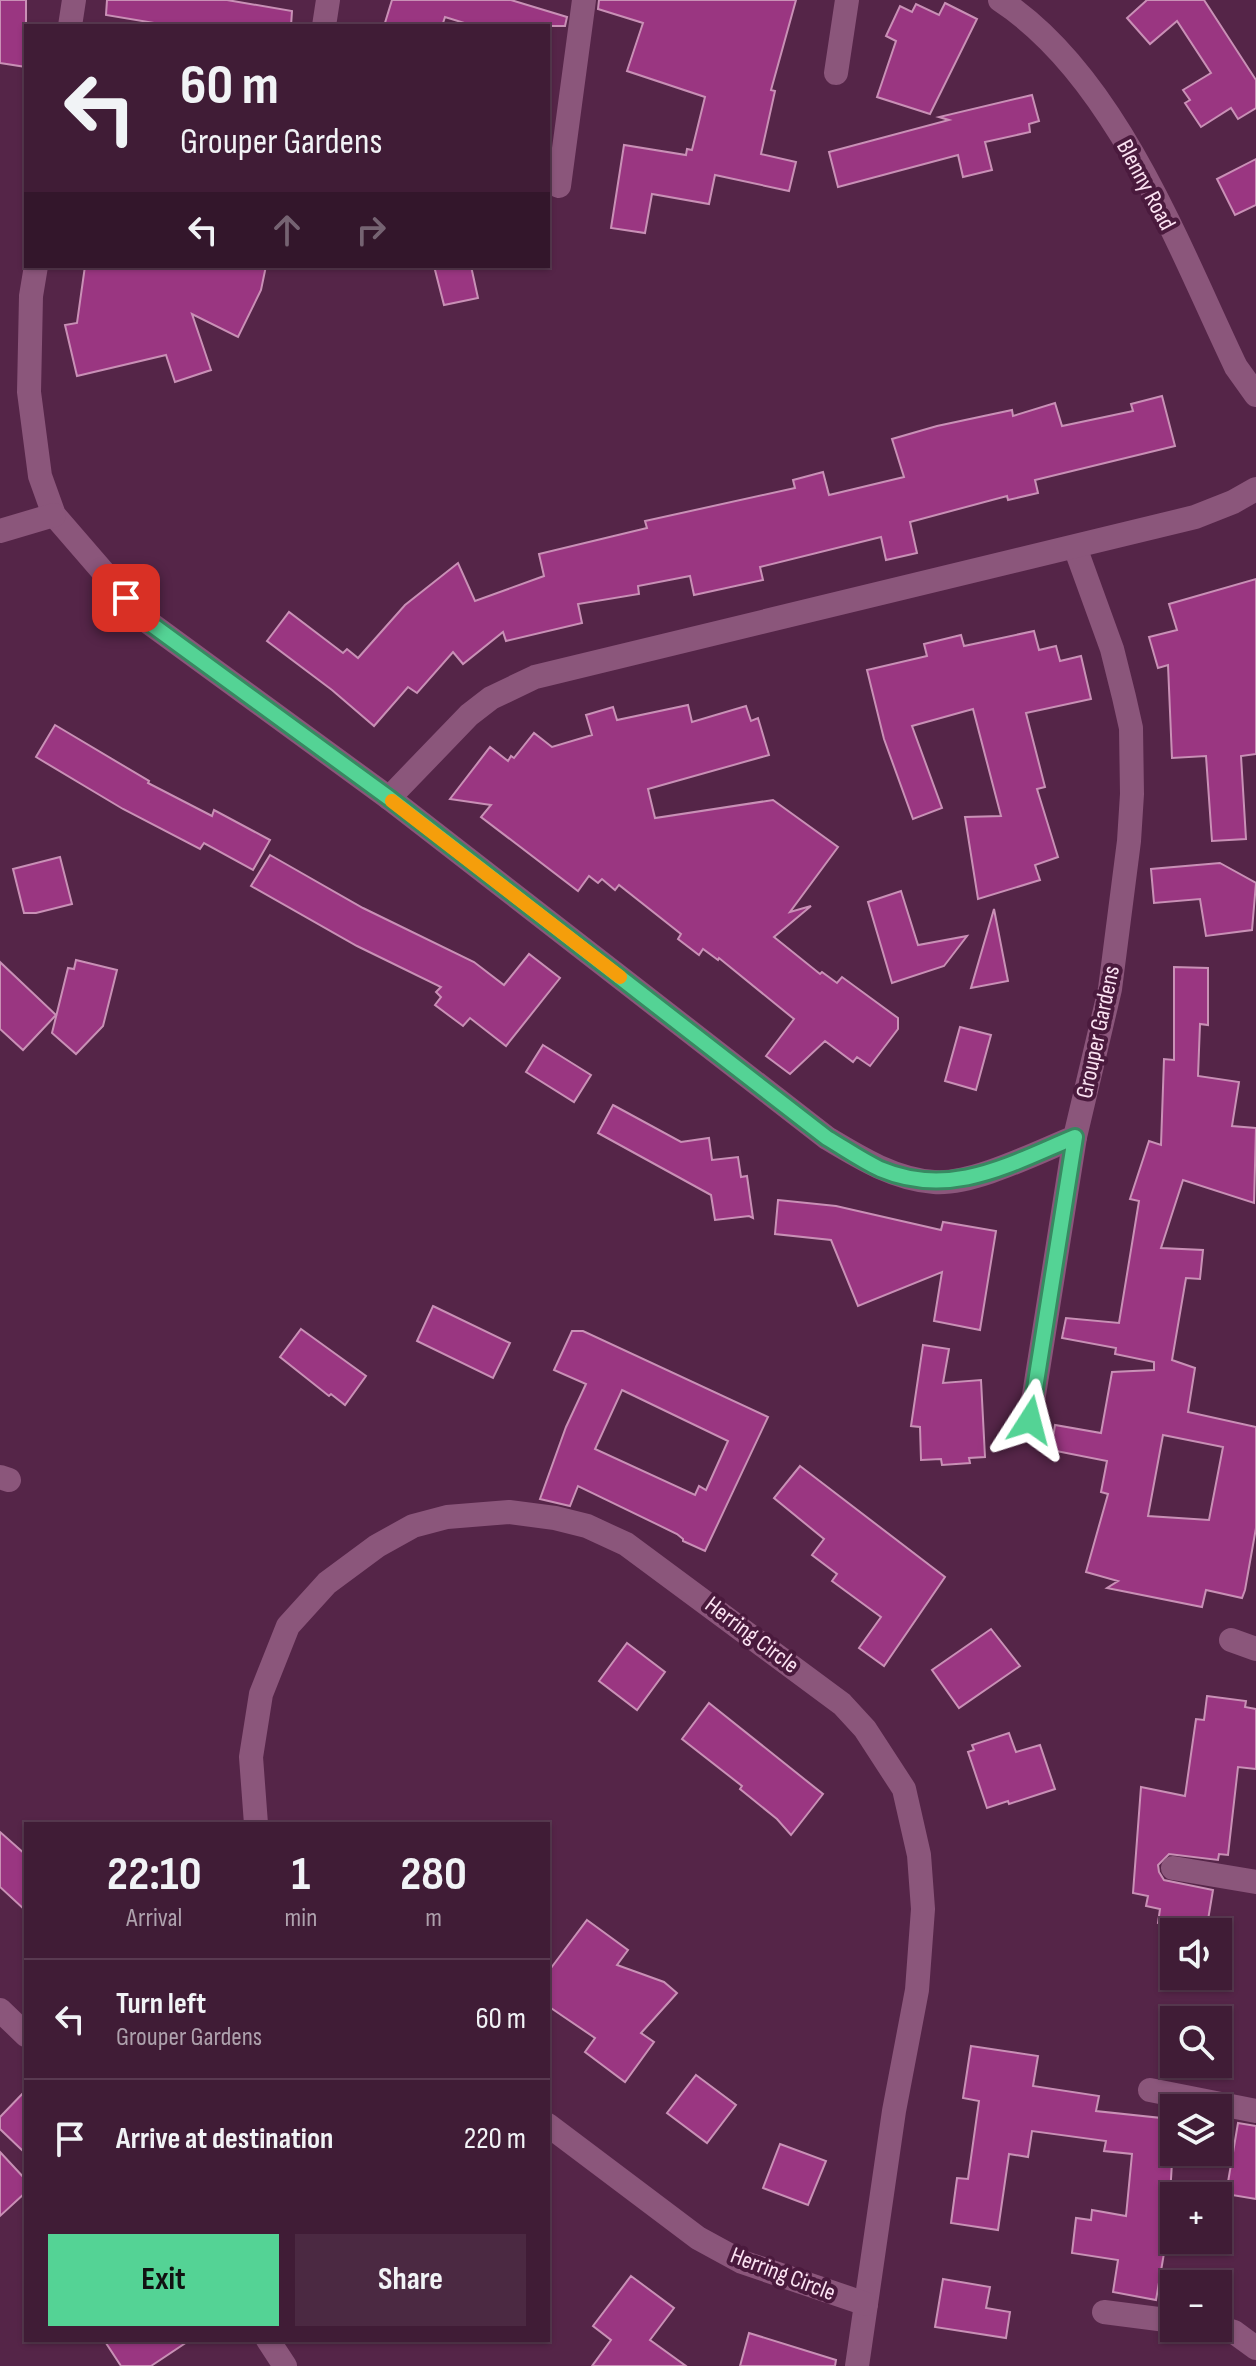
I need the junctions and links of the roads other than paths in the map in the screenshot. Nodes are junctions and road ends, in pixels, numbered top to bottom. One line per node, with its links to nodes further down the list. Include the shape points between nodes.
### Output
1 (74, 0): 6 (street)
2 (328, 0): 7 (street)
3 (584, 0): 9 (street)
4 (847, 0): 8 (street)
5 (1000, 0): 11 (street, Blenny Road, via 1061,52 1096,97 1142,171 1236,367)
6 (70, 24)
7 (324, 24)
8 (836, 73)
9 (559, 186)
10 (36, 268): 13 (street, via 29,392 40,476)
11 (1256, 395)
12 (1256, 489): 15 (street, via 1195,517)
13 (54, 515): 14 (street); 16 (street, via 144,619)
14 (0, 531)
15 (1075, 547): 16 (street, via 535,677 469,715); 17 (street, Grouper Gardens, via 1112,649 1131,728 1132,794 1110,989)
16 (389, 798): 17 (street, via 827,1138 882,1169 937,1182 962,1179)
17 (1075, 1137): 18 (street, Grouper Gardens)
18 (1030, 1420)
19 (1231, 1640): 20 (street)
20 (1256, 1649)
21 (256, 1822): 29 (street, Herring Circle, via 251,1757 261,1694 288,1626 327,1583 377,1546 413,1526 447,1517 509,1512 587,1526 626,1544 842,1704 904,1789 919,1855 923,1909 917,1990)
22 (1173, 1868): 23 (street)
23 (1256, 1882)
24 (0, 2010): 25 (street)
25 (24, 2033)
26 (1150, 2090): 27 (street)
27 (1256, 2111)
28 (550, 2127): 29 (street, Herring Circle, via 698,2238 742,2262)
29 (866, 2304): 36 (street, Herring Circle)
30 (1104, 2312): 31 (street)
31 (1160, 2319)
32 (1232, 2331): 34 (street)
33 (269, 2342): 35 (street)
34 (1256, 2348)
35 (285, 2366)
36 (857, 2366)

